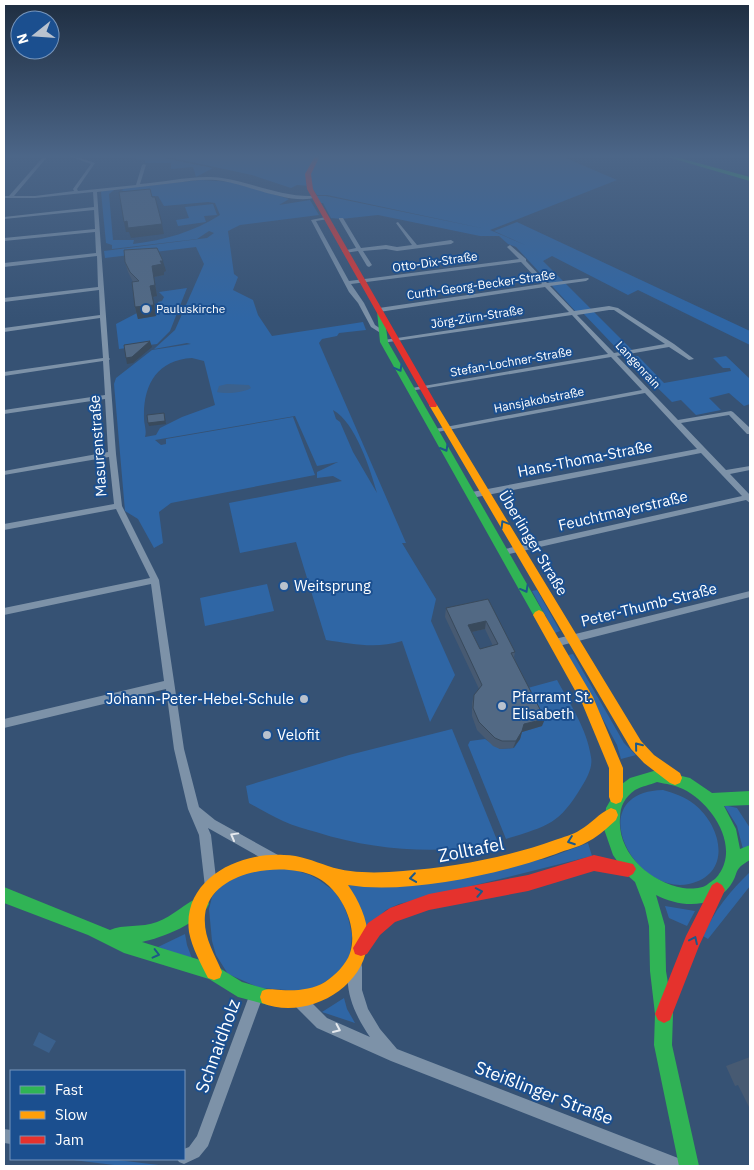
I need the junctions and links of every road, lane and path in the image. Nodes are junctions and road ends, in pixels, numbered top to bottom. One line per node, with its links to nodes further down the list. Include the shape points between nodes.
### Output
1 (72, 211): 4 (street)
2 (96, 211): 8 (street, Masurenstraße)
3 (322, 211): 5 (street, Überlinger Straße)
4 (4, 218)
5 (326, 218): 14 (street, Überlinger Straße); 21 (street, Überlinger Straße, via 313,220)
6 (341, 219): 13 (street)
7 (398, 223): 11 (street)
8 (97, 230): 9 (street); 15 (street, Masurenstraße)
9 (4, 240)
10 (452, 242): 11 (street)
11 (416, 247): 13 (street)
12 (510, 247): 16 (street, Langenrain)
13 (360, 250): 14 (street); 18 (street)
14 (345, 251): 20 (street, Überlinger Straße)
15 (100, 254): 17 (street); 23 (street, Masurenstraße)
16 (524, 260): 20 (street, Otto-Dix-Straße); 22 (street, Langenrain)
17 (4, 265)
18 (369, 265)
19 (586, 279): 22 (street, Curth-Georg-Becker-Straße)
20 (362, 282): 21 (street, Otto-Dix-Straße); 25 (street, Überlinger Straße)
21 (348, 283): 29 (street, Überlinger Straße)
22 (547, 285): 25 (street, Curth-Georg-Becker-Straße); 26 (street, Langenrain)
23 (102, 288): 24 (street); 27 (street, Masurenstraße)
24 (4, 300)
25 (380, 311): 29 (street, Überlinger Straße); 30 (street, Überlinger Straße)
26 (574, 313): 30 (street, Jörg-Zürn-Straße); 31 (street, Jörg-Zürn-Straße, via 616,309); 32 (street, Langenrain)
27 (104, 316): 28 (street); 33 (street, Masurenstraße)
28 (4, 330)
29 (383, 337): 30 (street, Jörg-Zürn-Straße); 36 (street, Überlinger Straße, one-way to 36)
30 (399, 340): 36 (street, Überlinger Straße)
31 (672, 345): 32 (street, Stefan-Lochner-Straße); 34 (street, Jörg-Zürn-Straße)
32 (614, 356): 36 (street, Stefan-Lochner-Straße); 37 (street, Langenrain)
33 (107, 359): 35 (street); 38 (street, Masurenstraße)
34 (690, 359)
35 (4, 374)
36 (418, 389): 41 (street, Überlinger Straße); 42 (street, Überlinger Straße)
37 (647, 391): 40 (street, Langenrain); 41 (street, Hansjakobstraße)
38 (109, 396): 39 (street); 45 (street, Masurenstraße)
39 (4, 412)
40 (677, 422): 43 (street, via 731,413); 44 (street, Langenrain)
41 (447, 429): 42 (street, Hansjakobstraße); 49 (street, Überlinger Straße)
42 (435, 431): 50 (street, Überlinger Straße, one-way to 50)
43 (750, 432)
44 (703, 450): 48 (street, Langenrain); 49 (street, Hans-Thoma-Straße)
45 (112, 454): 47 (street); 52 (street, Masurenstraße)
46 (750, 468): 48 (street)
47 (4, 473)
48 (725, 473): 51 (street, Langenrain)
49 (485, 493): 50 (street, Hans-Thoma-Straße); 54 (street, Überlinger Straße, one-way to 49)
50 (472, 495): 55 (street, Überlinger Straße)
51 (749, 498): 54 (street, Feuchtmayerstraße)
52 (118, 506): 53 (street); 56 (street, Masurenstraße)
53 (4, 527)
54 (519, 549): 55 (street, Feuchtmayerstraße); 59 (street, Überlinger Straße)
55 (505, 552): 60 (street, Überlinger Straße, one-way to 60)
56 (155, 580): 58 (street); 61 (street, Masurenstraße)
57 (750, 594): 59 (street, Peter-Thumb-Straße)
58 (4, 612)
59 (573, 639): 60 (street, Peter-Thumb-Straße); 63 (street, Überlinger Straße, one-way to 59, via 636,745)
60 (556, 643): 64 (street, Überlinger Straße, via 588,701 616,768)
61 (170, 684): 62 (street); 67 (street, Masurenstraße, via 180,757)
62 (4, 724)
63 (675, 778): 64 (street, via 640,778); 66 (street, via 694,786)
64 (616, 797): 68 (street)
65 (750, 798): 66 (street)
66 (712, 800): 70 (street, via 732,828)
67 (194, 809): 71 (street, one-way to 67, via 211,824); 75 (street, Masurenstraße, via 205,835)
68 (611, 814): 72 (street, via 614,842); 73 (street, Zolltafel, one-way to 73, via 586,836 531,856 462,871 403,879 362,880)
69 (750, 852): 70 (street)
70 (737, 859): 76 (street, via 730,877)
71 (276, 861): 73 (street, Steißlinger Straße, via 301,863); 75 (street, Steißlinger Straße, via 230,870)
72 (628, 869): 74 (street); 80 (street, one-way to 72, via 374,929 390,916 429,902 528,883 594,863)
73 (327, 874): 80 (street, Steißlinger Straße, via 351,906 358,927)
74 (643, 882): 76 (street, via 674,895 697,896); 84 (street, via 657,926 658,971)
75 (211, 887): 78 (street, Steißlinger Straße)
76 (717, 890): 84 (street, one-way to 76, via 692,941)
77 (4, 895): 79 (street, Steißlinger Straße)
78 (201, 904): 79 (street, Steißlinger Straße, via 171,927 156,933 133,938); 81 (street, Steißlinger Straße, via 197,923 199,937)
79 (94, 930): 81 (street, Steißlinger Straße, one-way to 81, via 111,940)
80 (359, 954): 83 (street, Steißlinger Straße, via 344,978 318,996); 85 (street, Steißlinger Straße, via 354,977 357,994 379,1040)
81 (214, 972): 82 (street, Steißlinger Straße, via 231,986)
82 (256, 996): 83 (street, Steißlinger Straße); 86 (street, Schnaidholz, via 204,1141)
83 (299, 1000): 85 (street, Steißlinger Straße, one-way to 85, via 322,1023)
84 (664, 1014): 88 (street, via 663,1045)
85 (396, 1056): 87 (street, Steißlinger Straße)
86 (185, 1156)
87 (678, 1166)
88 (689, 1166)

